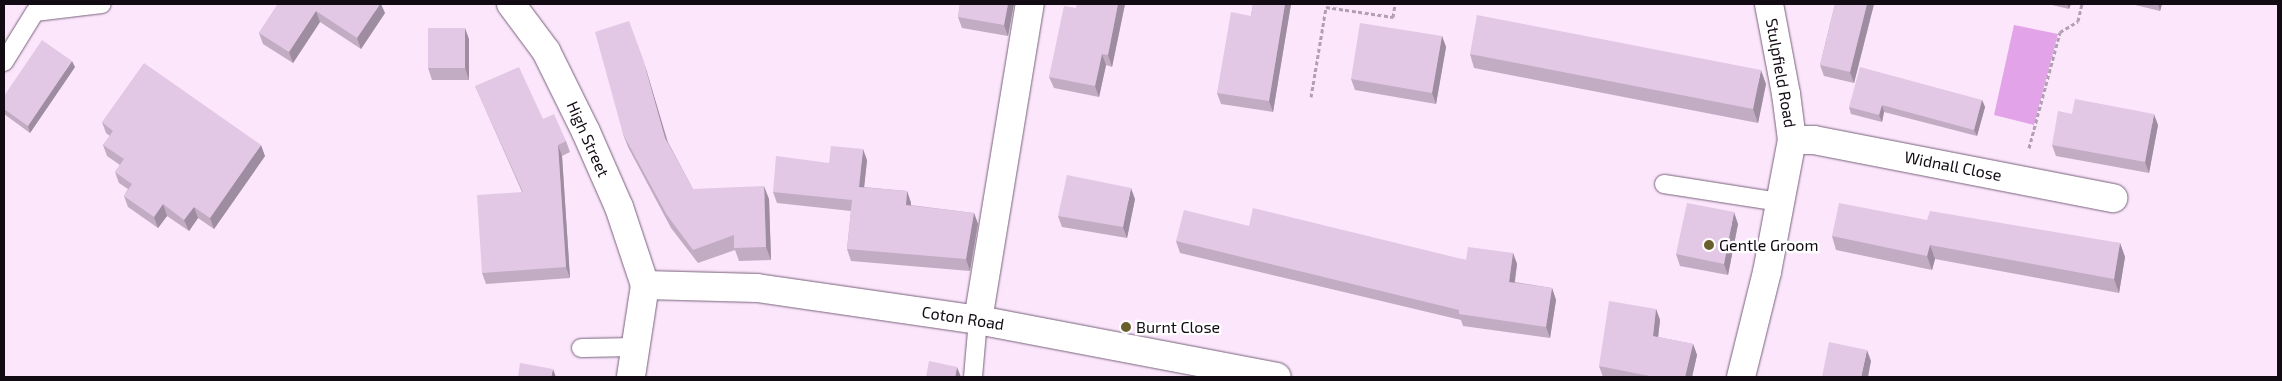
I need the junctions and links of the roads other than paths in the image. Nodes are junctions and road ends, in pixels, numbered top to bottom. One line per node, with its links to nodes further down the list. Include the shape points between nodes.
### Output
1 (102, 4): 5 (lane, via 35,12)
2 (511, 4): 10 (street, High Street, via 546,51 586,132 618,208)
3 (1030, 4): 11 (street)
4 (1769, 4): 6 (street, Stulpfield Road)
5 (4, 62)
6 (1792, 140): 8 (street, Widnall Close, via 1814,140); 9 (street, Stulpfield Road)
7 (1664, 184): 9 (lane)
8 (2113, 198)
9 (1779, 202): 17 (street, Stulpfield Road)
10 (645, 285): 11 (street, Coton Road, via 757,288); 12 (street)
11 (978, 320): 15 (lane); 16 (street, Coton Road)
12 (637, 346): 13 (lane); 14 (street)
13 (580, 348)
14 (631, 377)
15 (973, 377)
16 (1277, 377)
17 (1741, 377)

